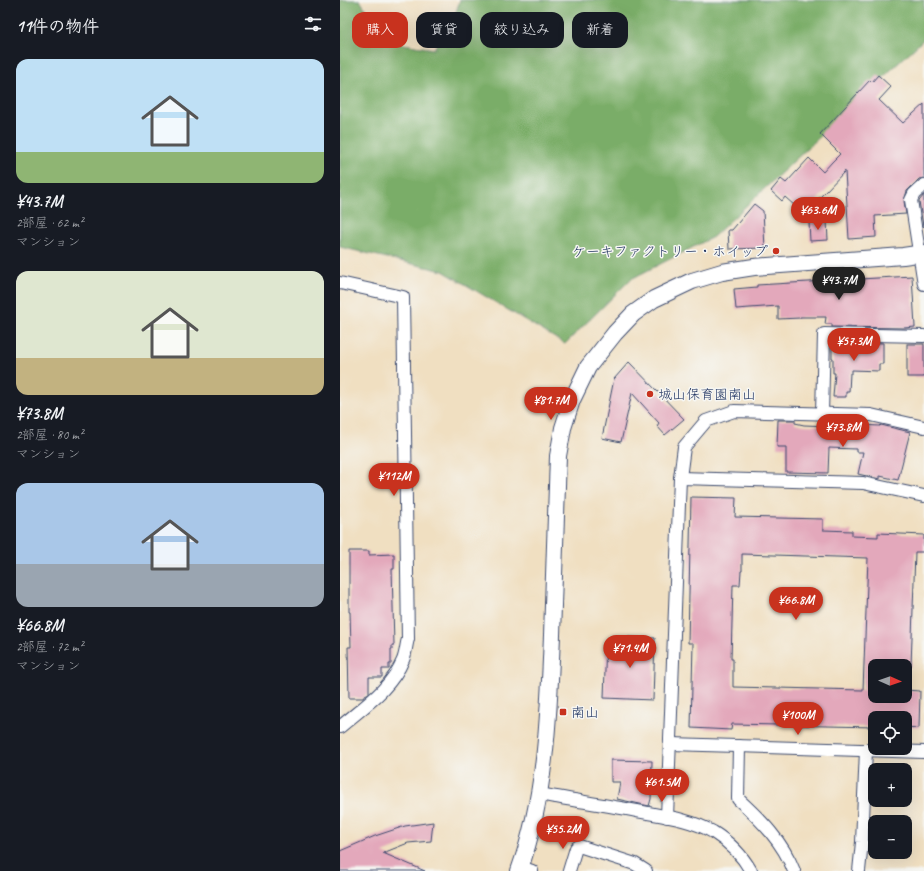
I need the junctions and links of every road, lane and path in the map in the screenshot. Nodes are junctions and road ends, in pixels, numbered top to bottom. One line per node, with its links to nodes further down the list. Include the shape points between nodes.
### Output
1 (924, 185): 2 (street, via 911,200)
2 (922, 253): 4 (street); 15 (street, via 754,267 722,272 692,281 654,299 633,314 588,367 572,400 558,456 549,713)
3 (340, 283): 10 (street, via 403,297 408,605 408,639 403,659 394,678 381,693)
4 (924, 284)
5 (924, 336): 6 (street, via 824,334)
6 (822, 414): 7 (street, via 871,415); 8 (street, via 734,411 706,420 684,447)
7 (924, 427)
8 (680, 478): 9 (street, via 863,483); 11 (street)
9 (924, 496)
10 (340, 727)
11 (671, 744): 12 (street); 16 (street)
12 (739, 746): 13 (street); 22 (street, via 738,799 773,834 789,856)
13 (866, 750): 14 (street); 23 (street)
14 (924, 752)
15 (539, 794): 16 (street); 18 (street)
16 (667, 816): 21 (street, via 713,832 730,844)
17 (634, 867): 19 (street, via 579,846 576,848); 20 (street)
18 (524, 870)
19 (569, 871)
20 (646, 871)
21 (751, 871)
22 (794, 871)
23 (859, 871)

